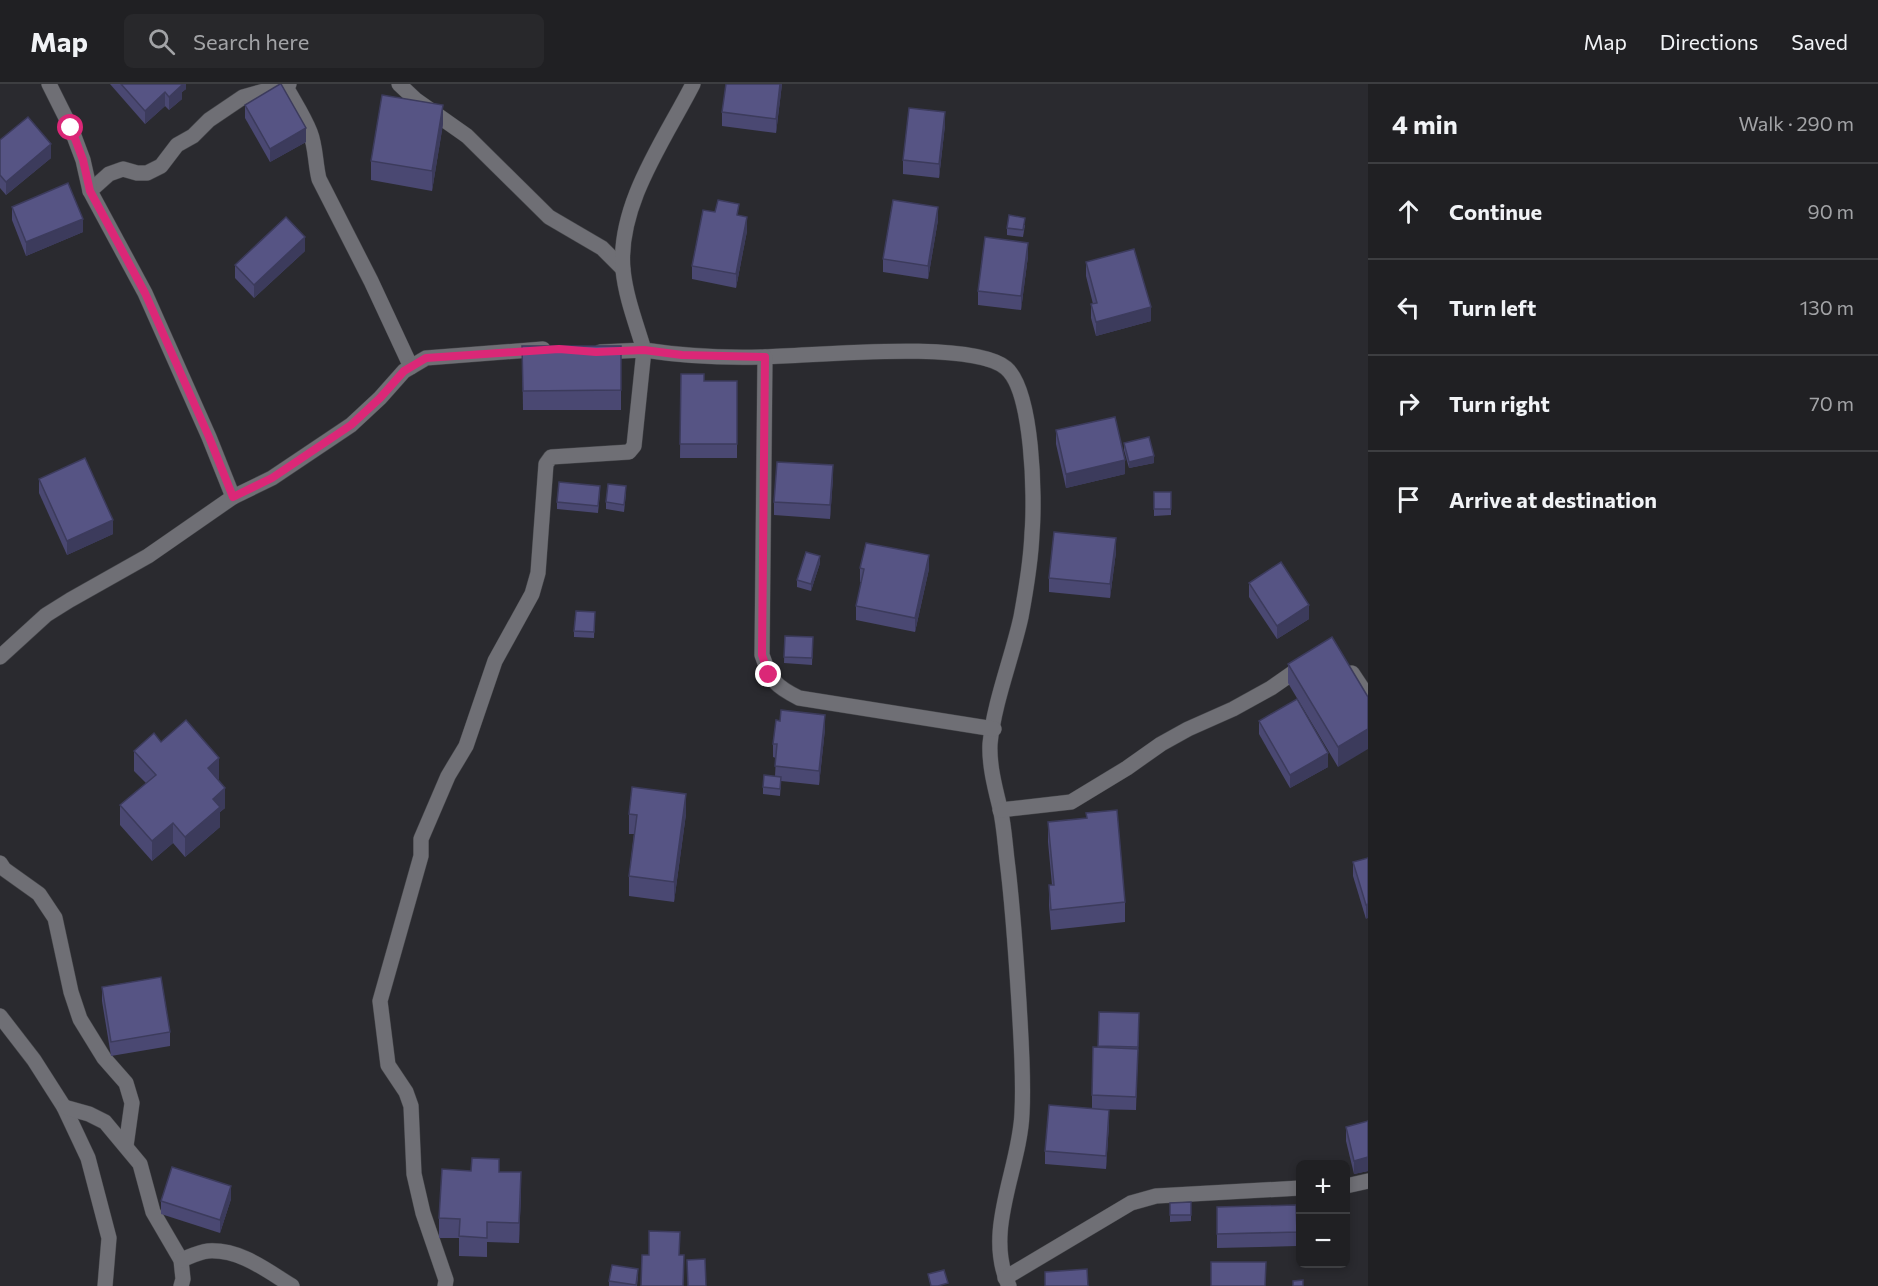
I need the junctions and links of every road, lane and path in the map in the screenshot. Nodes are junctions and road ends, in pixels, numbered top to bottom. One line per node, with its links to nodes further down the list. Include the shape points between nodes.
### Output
1 (49, 84): 5 (street, via 71,128)
2 (399, 84): 6 (street, via 467,136 549,217 602,248)
3 (693, 84): 6 (street, via 651,161 633,206 624,238)
4 (287, 85): 5 (street, via 243,97 177,145 162,166 147,173 123,169 109,174); 11 (street, via 309,131 319,179)
5 (90, 191): 12 (street, via 145,293)
6 (623, 269): 8 (street)
7 (559, 349): 11 (street, via 426,358)
8 (644, 350): 9 (street); 10 (street); 31 (street, via 634,446 629,452 551,457 546,464 538,573 532,594 495,660 466,746 448,776 421,839 421,856 380,1001 388,1065 411,1106 414,1174)
9 (587, 351)
10 (765, 357): 17 (street, via 762,655 775,685 800,698); 17 (street, via 942,352 972,355 1007,369 1018,388 1030,436 1032,532 1021,616)
11 (411, 367): 12 (street, via 351,425 272,478)
12 (233, 497): 14 (street, via 148,556 46,615)
13 (1319, 655): 18 (street, via 1271,688 1188,729 1071,802)
14 (0, 657)
15 (1344, 660): 16 (street)
16 (1368, 697)
17 (994, 729): 18 (street, via 990,745)
18 (1000, 810): 27 (street, via 1014,910 1023,1069 1022,1116 1000,1245)
19 (0, 863): 22 (street, via 39,894 55,918 80,1019 104,1058 126,1083 132,1103)
20 (0, 1016): 21 (street)
21 (64, 1107): 22 (street, via 105,1122); 28 (street, via 88,1158 109,1238)
22 (126, 1146): 26 (street, via 140,1164 153,1212)
23 (1368, 1181): 24 (street)
24 (1350, 1185)
25 (1296, 1188): 27 (street, via 1156,1196 1131,1203)
26 (181, 1260): 29 (street); 30 (street, via 206,1251 232,1252)
27 (1007, 1282)
28 (105, 1286)
29 (181, 1286)
30 (292, 1286)
31 (445, 1286)

